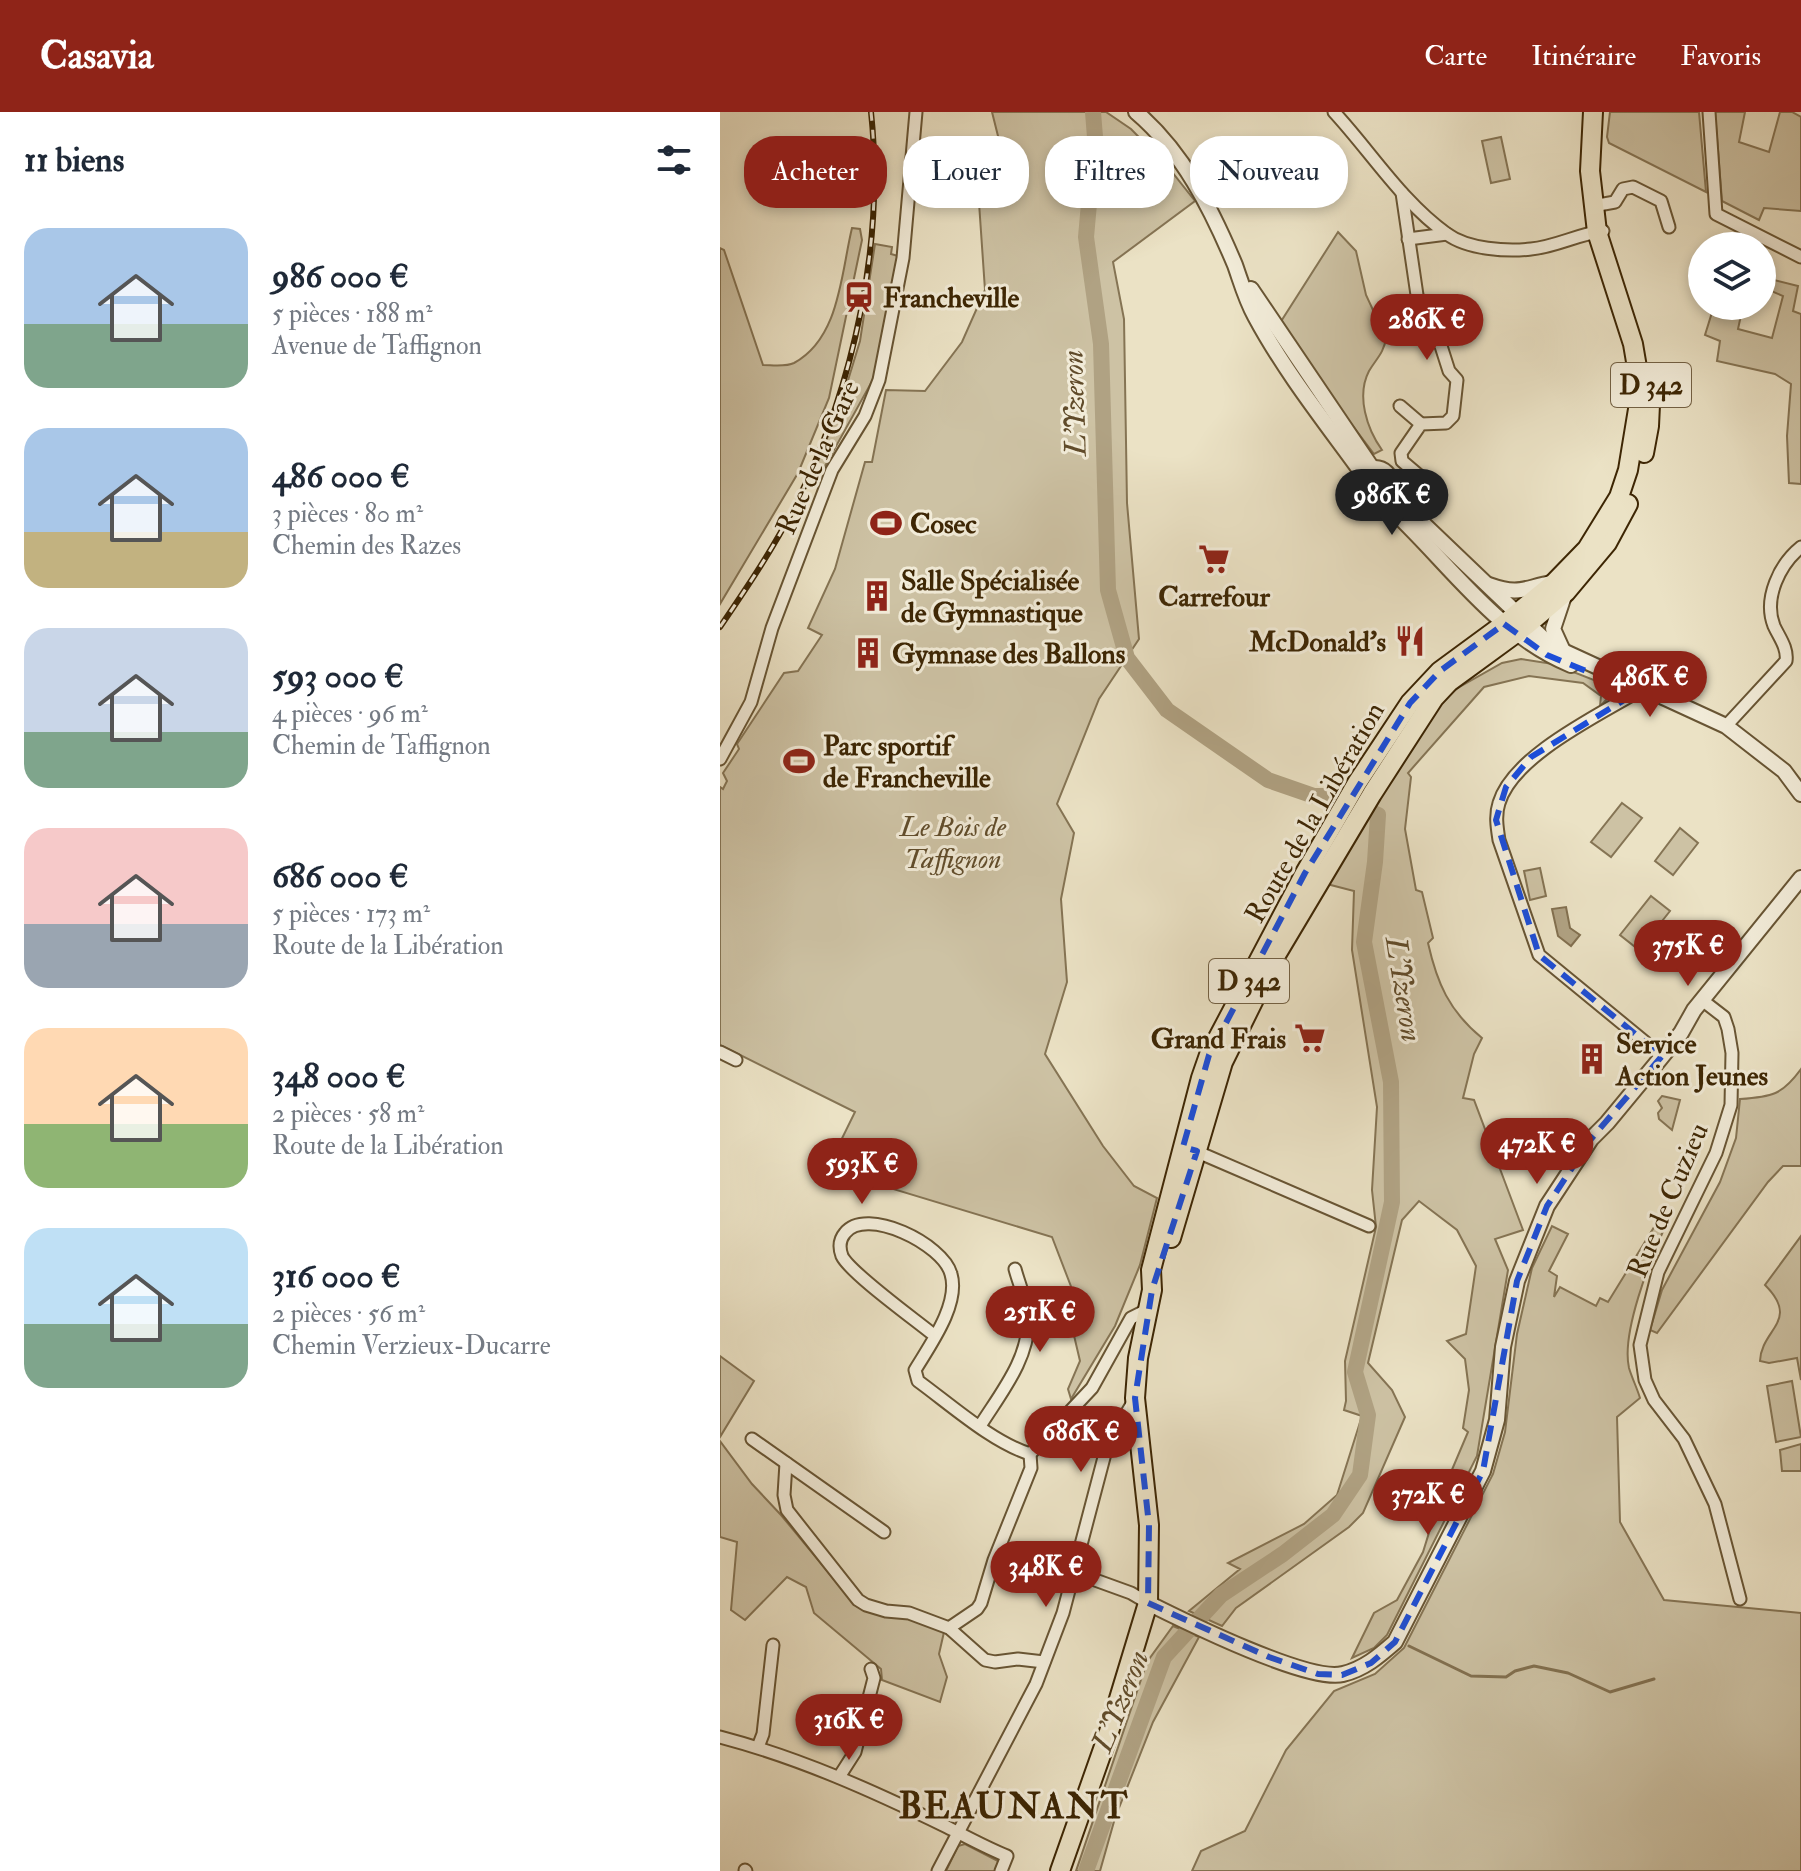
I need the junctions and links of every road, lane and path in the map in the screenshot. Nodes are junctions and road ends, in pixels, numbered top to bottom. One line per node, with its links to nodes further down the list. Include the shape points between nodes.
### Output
1 (916, 112): 28 (street, Rue de la Gare, via 903,258 879,380 865,416 832,470 772,628 751,702)
2 (1136, 112): 16 (street, via 1185,166 1234,263 1345,425)
3 (1334, 112): 7 (street)
4 (1593, 112): 8 (main road, D 342, via 1590,171)
5 (1603, 112): 8 (main road, D 342)
6 (1709, 112): 13 (street, via 1716,214)
7 (1402, 193): 11 (street); 12 (street)
8 (1597, 206): 9 (street, via 1615,202 1623,189 1633,187 1661,201); 10 (main road, D 342)
9 (1669, 227)
10 (1601, 231): 11 (street, via 1531,249 1495,249); 21 (main road, D 342, via 1646,359 1646,443 1637,483 1601,551)
11 (1447, 234): 12 (street)
12 (1408, 239): 15 (street, via 1425,322 1457,380 1453,416 1446,423)
13 (1801, 257)
14 (1400, 406): 15 (street)
15 (1421, 424): 18 (street, via 1401,453 1427,490)
16 (1367, 470): 17 (street, via 1382,469 1389,476); 17 (street, via 1359,486 1362,494 1370,499)
17 (1385, 495): 18 (street); 22 (street)
18 (1406, 507): 20 (street)
19 (1801, 547): 27 (street, via 1783,565 1772,592 1772,622 1786,661)
20 (1485, 583): 21 (street, via 1510,592); 22 (street)
21 (1560, 587): 22 (main road, D 342); 23 (street, via 1553,629)
22 (1516, 624): 23 (street); 24 (street, via 1547,655); 35 (main road, Route de la Libération / D 342, via 1440,671 1410,703 1227,1052)
23 (1563, 651): 25 (street)
24 (1637, 692): 25 (street); 26 (street); 33 (street, via 1531,757 1506,787 1496,820 1539,955)
25 (1674, 702): 27 (street)
26 (1688, 716): 27 (street); 29 (street, via 1738,743)
27 (1726, 726): 29 (street, via 1784,771)
28 (720, 759)
29 (1800, 792)
30 (1801, 878): 31 (street)
31 (1702, 1000): 33 (street); 47 (street, Rue de Cuzieu, via 1724,1017 1728,1029 1731,1105 1716,1153 1658,1272 1640,1345 1654,1400 1684,1439 1715,1504)
32 (720, 1052): 34 (street)
33 (1662, 1056): 48 (street, via 1591,1139 1541,1220 1517,1281 1503,1347 1497,1420 1483,1471 1395,1642 1371,1663 1342,1675 1318,1674)
34 (736, 1060)
35 (1190, 1149): 36 (street); 38 (main road, Route de la Libération / D 342)
36 (1369, 1226)
37 (1015, 1269): 41 (street, via 1028,1317 1025,1345)
38 (1147, 1310): 40 (main road, Route de la Libération / D 342); 43 (street, via 1131,1318 1092,1388)
39 (935, 1336): 39 (street, via 952,1284 945,1259 909,1235 867,1223 849,1228 840,1246 849,1265); 41 (street, via 915,1370 918,1381)
40 (1135, 1398): 46 (street, Route de la Libération, via 1107,1446); 48 (main road, Route de la Libération / D 342, via 1149,1525)
41 (980, 1426): 43 (street)
42 (752, 1439): 44 (street)
43 (1030, 1454): 49 (street, via 1031,1468 981,1603)
44 (786, 1463): 45 (street); 49 (street, via 787,1510 858,1600)
45 (884, 1532)
46 (1073, 1572): 48 (street); 51 (street, Route de la Libération)
47 (1740, 1599)
48 (1148, 1603): 59 (main road, D 342)
49 (949, 1628): 51 (street, via 985,1660)
50 (773, 1645): 54 (street)
51 (1044, 1662): 56 (street, Route de la Libération)
52 (871, 1669): 55 (street, via 874,1678 855,1752)
53 (720, 1737): 54 (street)
54 (758, 1747): 55 (street)
55 (839, 1777): 56 (street)
56 (959, 1833): 57 (street, Route de la Libération); 58 (street, via 1007,1856)
57 (938, 1871)
58 (1001, 1871)
59 (1060, 1871)

